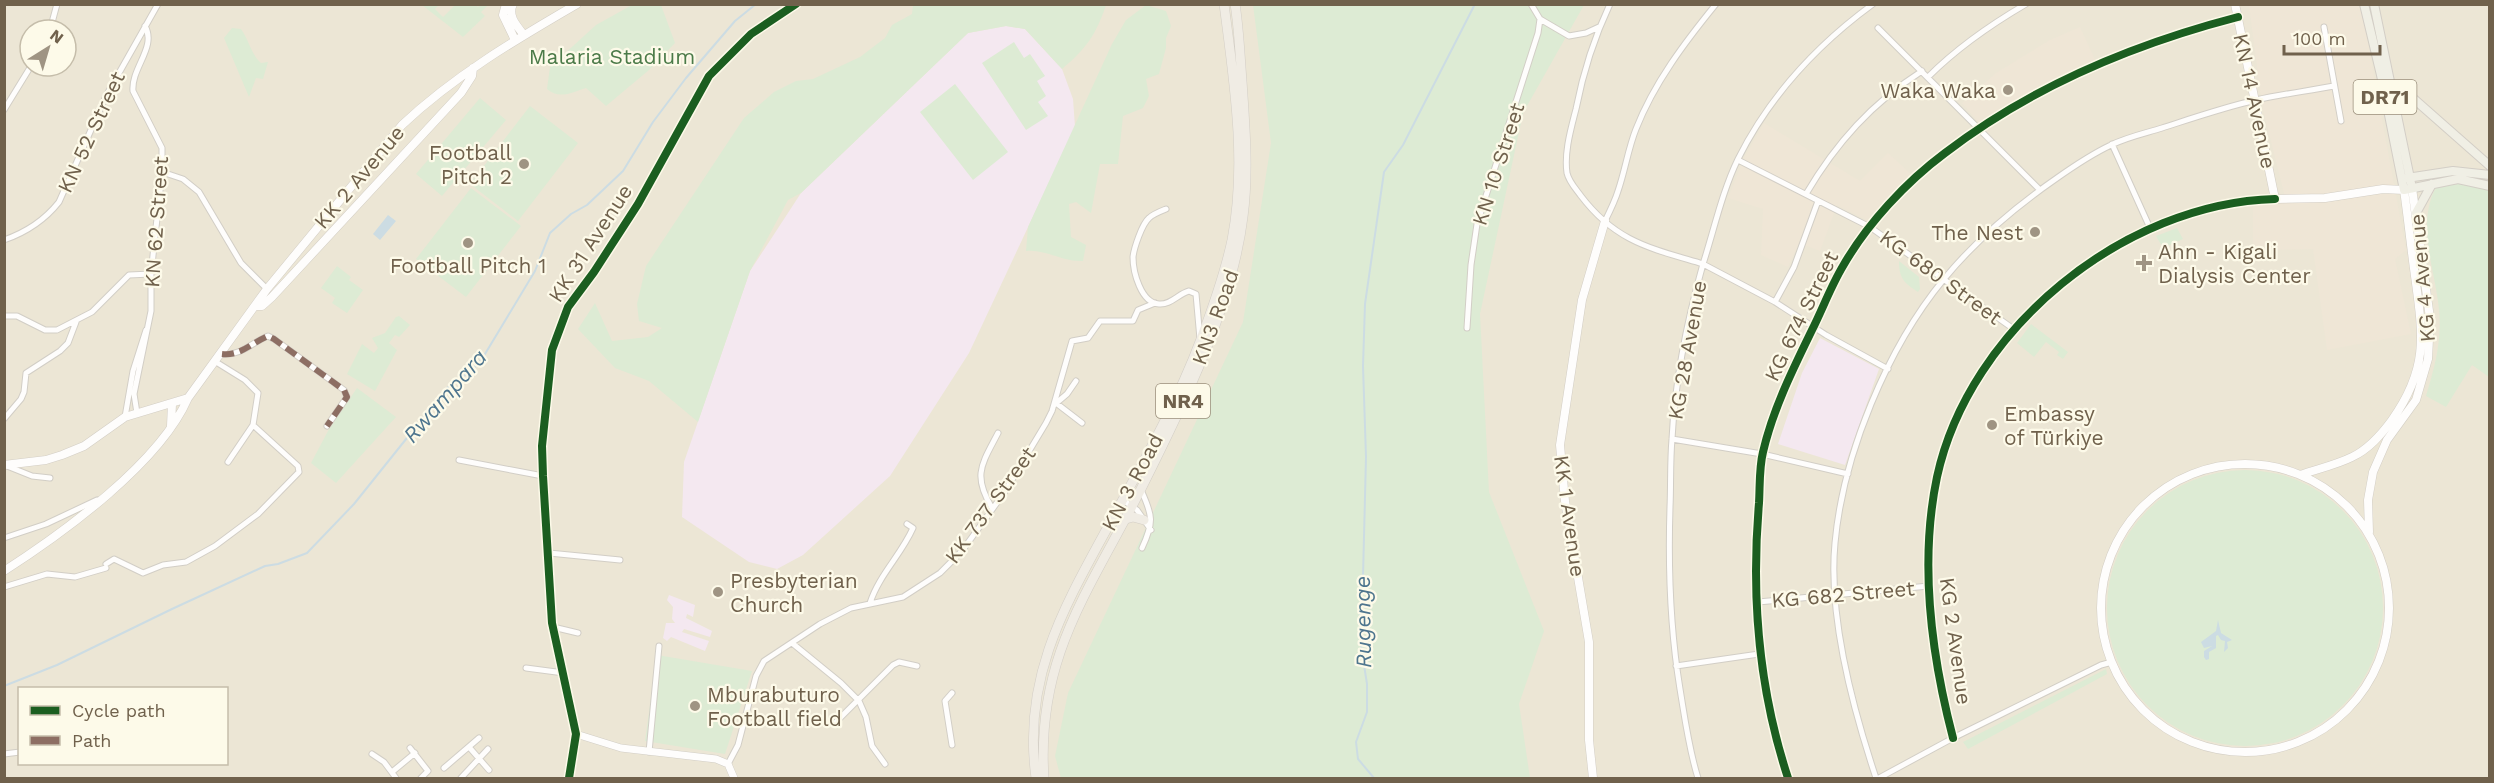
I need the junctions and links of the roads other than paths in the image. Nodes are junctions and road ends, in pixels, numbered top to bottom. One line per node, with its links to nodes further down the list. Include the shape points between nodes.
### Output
1 (158, 4): 18 (street, KN 52 Street)
2 (506, 4): 23 (main road, via 503,15)
3 (513, 4): 22 (main road, via 512,17)
4 (577, 4): 22 (main road, KK 2 Avenue)
5 (796, 4): 91 (street, KK 31 Avenue, via 751,34 709,76 638,204 568,307 552,350 542,446)
6 (1531, 4): 17 (street)
7 (1610, 4): 19 (street, KG 28 Avenue)
8 (1716, 4): 50 (street, via 1667,69 1645,109)
9 (1873, 4): 35 (street, via 1796,71)
10 (2026, 4): 26 (street, via 1991,25)
11 (2235, 4): 16 (main road, KN 14 Avenue)
12 (2364, 4): 39 (main road, DR71)
13 (2374, 4): 28 (main road, DR71)
14 (1223, 6): 68 (highway, KN 3 Road / NR4, via 1237,136 1237,201 1232,239)
15 (1236, 6): 94 (highway, KN3 Road / NR4, via 1245,140 1243,221 1234,267 1206,347)
16 (2238, 17): 30 (main road, KN 14 Avenue); 33 (street, KG 674 Street, via 2156,41 2078,74)
17 (1540, 19): 19 (street, via 1569,36); 66 (street, KN 10 Street, via 1534,50 1477,224)
18 (145, 26): 37 (street, KN 62 Street, via 149,41 132,81 133,91 162,148); 53 (street, KN 52 Street, via 105,96 59,202 29,230)
19 (1599, 27): 50 (street, KG 28 Avenue, via 1577,104 1567,164 1571,183)
20 (2324, 27): 29 (street)
21 (1878, 28): 25 (street)
22 (524, 35): 23 (main road, KK 2 Avenue)
23 (515, 40): 24 (main road, KK 2 Avenue)
24 (473, 68): 58 (main road, KK 2 Avenue, via 402,125); 61 (main road, via 460,93 272,297 262,306)
25 (1922, 71): 26 (street); 45 (street, via 1862,117 1827,159)
26 (1928, 77): 33 (street)
27 (24, 78): 31 (street)
28 (2390, 84): 36 (main road, via 2414,99); 39 (main road, DR71)
29 (2334, 86): 30 (street); 32 (street)
30 (2254, 100): 34 (street); 46 (main road, KN 14 Avenue)
31 (4, 110)
32 (2341, 121)
33 (1980, 129): 44 (street); 51 (street, KG 674 Street, via 1944,153)
34 (2112, 144): 44 (street); 52 (street)
35 (1738, 160): 45 (street, KG 680 Street); 54 (street)
36 (2490, 166)
37 (162, 172): 56 (street, KN 62 Street); 58 (street, via 190,183 199,192 241,263)
38 (2490, 175): 39 (main road, via 2453,171)
39 (2407, 178): 42 (main road); 43 (main road, DR71)
40 (2432, 184): 41 (main road, via 2469,179); 43 (main road); 49 (main road)
41 (2490, 186)
42 (2383, 189): 43 (main road, KG 2 Avenue); 46 (main road, KG 2 Avenue, via 2325,198)
43 (2408, 189): 49 (main road, KG 4 Avenue); 55 (main road, KG 4 Avenue)
44 (2040, 190): 57 (street, via 1992,228)
45 (1806, 194): 47 (street, KG 680 Street)
46 (2275, 199): 52 (street, KG 2 Avenue, via 2230,203)
47 (1818, 201): 51 (street, KG 680 Street); 59 (street, via 1796,262)
48 (1166, 209): 60 (street, via 1148,218 1133,258 1142,290)
49 (2416, 213): 55 (main road, KG 4 Avenue)
50 (1605, 221): 54 (street, KG 28 Avenue, via 1611,229 1635,242); 148 (main road, KK 1 Avenue, via 1582,300 1560,445 1565,501 1589,642)
51 (1870, 227): 57 (street, KG 680 Street); 65 (street, KG 674 Street, via 1844,264)
52 (2150, 228): 67 (street, KG 2 Avenue, via 2088,263 2044,299)
53 (4, 240)
54 (1703, 264): 59 (street); 84 (street, KG 28 Avenue, via 1681,358)
55 (2418, 269): 90 (main road, KG 4 Avenue, via 2422,336 2410,391 2390,423 2367,448 2353,457); 103 (main road, KG 4 Avenue, via 2430,318 2428,359 2416,400 2387,440 2373,472 2368,500)
56 (151, 274): 63 (street, via 129,275 92,312); 64 (street, KN 62 Street)
57 (1944, 279): 67 (street, KG 680 Street); 71 (street, via 1911,326)
58 (267, 289): 61 (main road, KK 2 Avenue)
59 (1775, 302): 65 (street)
60 (1155, 303): 68 (street, via 1167,303 1186,291 1194,292); 75 (street, KK 737 Street, via 1138,310 1133,321 1100,321 1088,338 1072,341)
61 (255, 306): 69 (main road, KK 2 Avenue)
62 (4, 316): 63 (street, via 17,316 45,330)
63 (76, 322): 78 (street, via 69,343 26,373 24,392)
64 (149, 322): 76 (street, KN 62 Street, via 134,394); 77 (street, KN 62 Street, via 133,370)
65 (1814, 327): 71 (street); 85 (street, KG 674 Street, via 1782,396)
66 (1467, 328)
67 (2015, 330): 109 (street, KG 2 Avenue, via 1985,367 1946,447 1929,526)
68 (1200, 340): 93 (highway, KN 3 Road / NR4)
69 (222, 354): 70 (main road, KK 2 Avenue); 81 (street, via 242,352 268,336 274,339 344,390 346,397)
70 (216, 362): 73 (main road, KK 2 Avenue); 80 (street, via 258,393)
71 (1888, 369): 89 (street)
72 (1076, 381): 75 (street)
73 (188, 399): 74 (main road); 82 (main road, KK 2 Avenue)
74 (172, 404): 76 (main road); 82 (main road)
75 (1055, 404): 79 (street); 98 (street, KK 737 Street, via 1028,455)
76 (137, 413): 77 (main road)
77 (125, 417): 88 (main road, via 84,446 63,455)
78 (4, 419)
79 (1082, 423)
80 (253, 425): 87 (street); 110 (street, via 298,466 299,472 258,514 215,546 186,562 143,573 114,559 106,566 75,577 39,576)
81 (327, 426)
82 (171, 428): 95 (main road, KK 2 Avenue)
83 (998, 433): 98 (street, via 982,462 980,482)
84 (1672, 439): 85 (street); 121 (street, KG 28 Avenue, via 1668,559)
85 (1762, 454): 89 (street); 112 (street, KG 674 Street, via 1756,531)
86 (459, 460): 91 (street)
87 (228, 462)
88 (5, 465): 92 (street, via 32,476)
89 (1848, 474): 111 (street, via 1834,545)
90 (2300, 475): 103 (main road, via 2347,506); 119 (main road, via 2256,464 2217,466 2164,488 2143,506 2125,527 2104,579 2101,607)
91 (543, 476): 106 (street, KK 31 Avenue)
92 (50, 478)
93 (1132, 483): 94 (street); 96 (highway, KN 3 Road / NR4)
94 (1141, 489): 97 (highway, KN3 Road / NR4); 102 (street, via 1151,514)
95 (105, 496): 104 (street, via 46,524); 108 (main road, KK 2 Avenue)
96 (1123, 500): 97 (street); 146 (highway, KN 3 Road / NR4, via 1063,611 1044,663 1034,723)
97 (1132, 505): 99 (highway, KN3 Road / NR4); 100 (street)
98 (992, 508): 113 (street, KK 737 Street, via 962,551 940,573 903,597)
99 (1126, 519): 100 (highway); 147 (highway, KN3 Road / NR4, via 1085,591 1056,660 1045,723)
100 (1144, 520): 102 (street)
101 (907, 524): 113 (street, via 913,528 908,539 884,573)
102 (1151, 530): 105 (street)
103 (2369, 533): 119 (main road, via 2386,579 2390,605 2383,652 2356,700 2341,716 2312,735 2279,747 2245,752 2196,743 2151,719 2128,691)
104 (4, 538)
105 (1142, 548)
106 (549, 553): 107 (street); 114 (street, KK 31 Avenue)
107 (621, 560)
108 (4, 571)
109 (1929, 586): 111 (street, KG 682 Street); 129 (street, KG 2 Avenue, via 1941,686)
110 (4, 587)
111 (1835, 594): 112 (street, KG 682 Street); 151 (street, via 1846,675)
112 (1758, 602): 118 (street, KG 674 Street)
113 (870, 603): 116 (street, KK 737 Street, via 851,608)
114 (553, 627): 115 (street); 123 (street, KK 31 Avenue)
115 (578, 633)
116 (792, 643): 125 (street); 136 (street, KK 737 Street, via 764,661 760,668 738,745)
117 (659, 646): 133 (street)
118 (1759, 654): 121 (street); 150 (street, KG 674 Street, via 1768,706)
119 (2112, 662): 129 (street)
120 (917, 666): 125 (street, via 899,662 893,665)
121 (1676, 666): 149 (street, KG 28 Avenue)
122 (526, 669): 123 (street)
123 (564, 673): 127 (street, KK 31 Avenue)
124 (952, 693): 130 (street, via 945,701)
125 (859, 701): 126 (street); 137 (street, via 872,746)
126 (836, 722)
127 (576, 734): 133 (street); 144 (street)
128 (479, 738): 131 (street)
129 (1953, 738): 151 (street)
130 (952, 745)
131 (469, 747): 135 (street); 138 (street)
132 (488, 749): 135 (street)
133 (649, 752): 136 (street, via 716,759)
134 (372, 754): 140 (street)
135 (479, 761): 139 (street); 143 (street)
136 (728, 764): 145 (street)
137 (885, 764)
138 (444, 768)
139 (489, 770)
140 (392, 772): 141 (street); 142 (street, via 412,751 428,771)
141 (396, 778)
142 (421, 778)
143 (461, 778)
144 (569, 778)
145 (734, 778)
146 (1036, 778)
147 (1044, 778)
148 (1593, 778)
149 (1698, 778)
150 (1788, 778)
151 (1877, 778)

